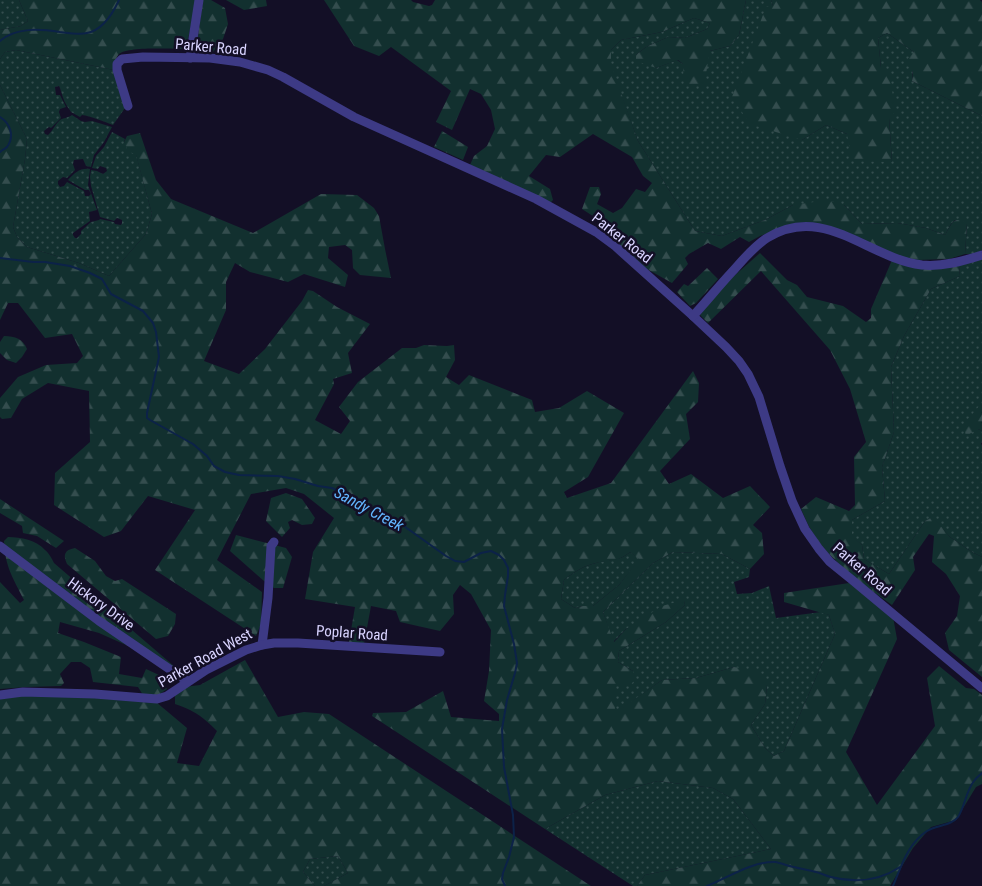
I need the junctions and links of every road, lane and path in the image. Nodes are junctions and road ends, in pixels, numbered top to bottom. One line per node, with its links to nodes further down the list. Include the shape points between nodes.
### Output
1 (199, 0): 2 (street)
2 (190, 58): 3 (street, Parker Road, via 143,57 119,61 118,76); 5 (street, Parker Road, via 233,61 268,70 354,117 554,209 609,242)
3 (128, 106)
4 (982, 255): 5 (street, via 952,263 924,265 898,259 837,232 808,226 795,228 758,244)
5 (693, 316): 11 (street, Parker Road, via 726,347 753,384 792,501 813,543 837,568)
6 (274, 542): 8 (street, Parker Road West, via 271,546)
7 (0, 546): 10 (street, Hickory Drive, via 99,621)
8 (262, 645): 9 (street, Poplar Road, via 298,643); 10 (street, Parker Road West)
9 (440, 652)
10 (187, 681): 12 (street, Parker Road West, via 166,696 154,699 23,692)
11 (982, 688)
12 (0, 695)

